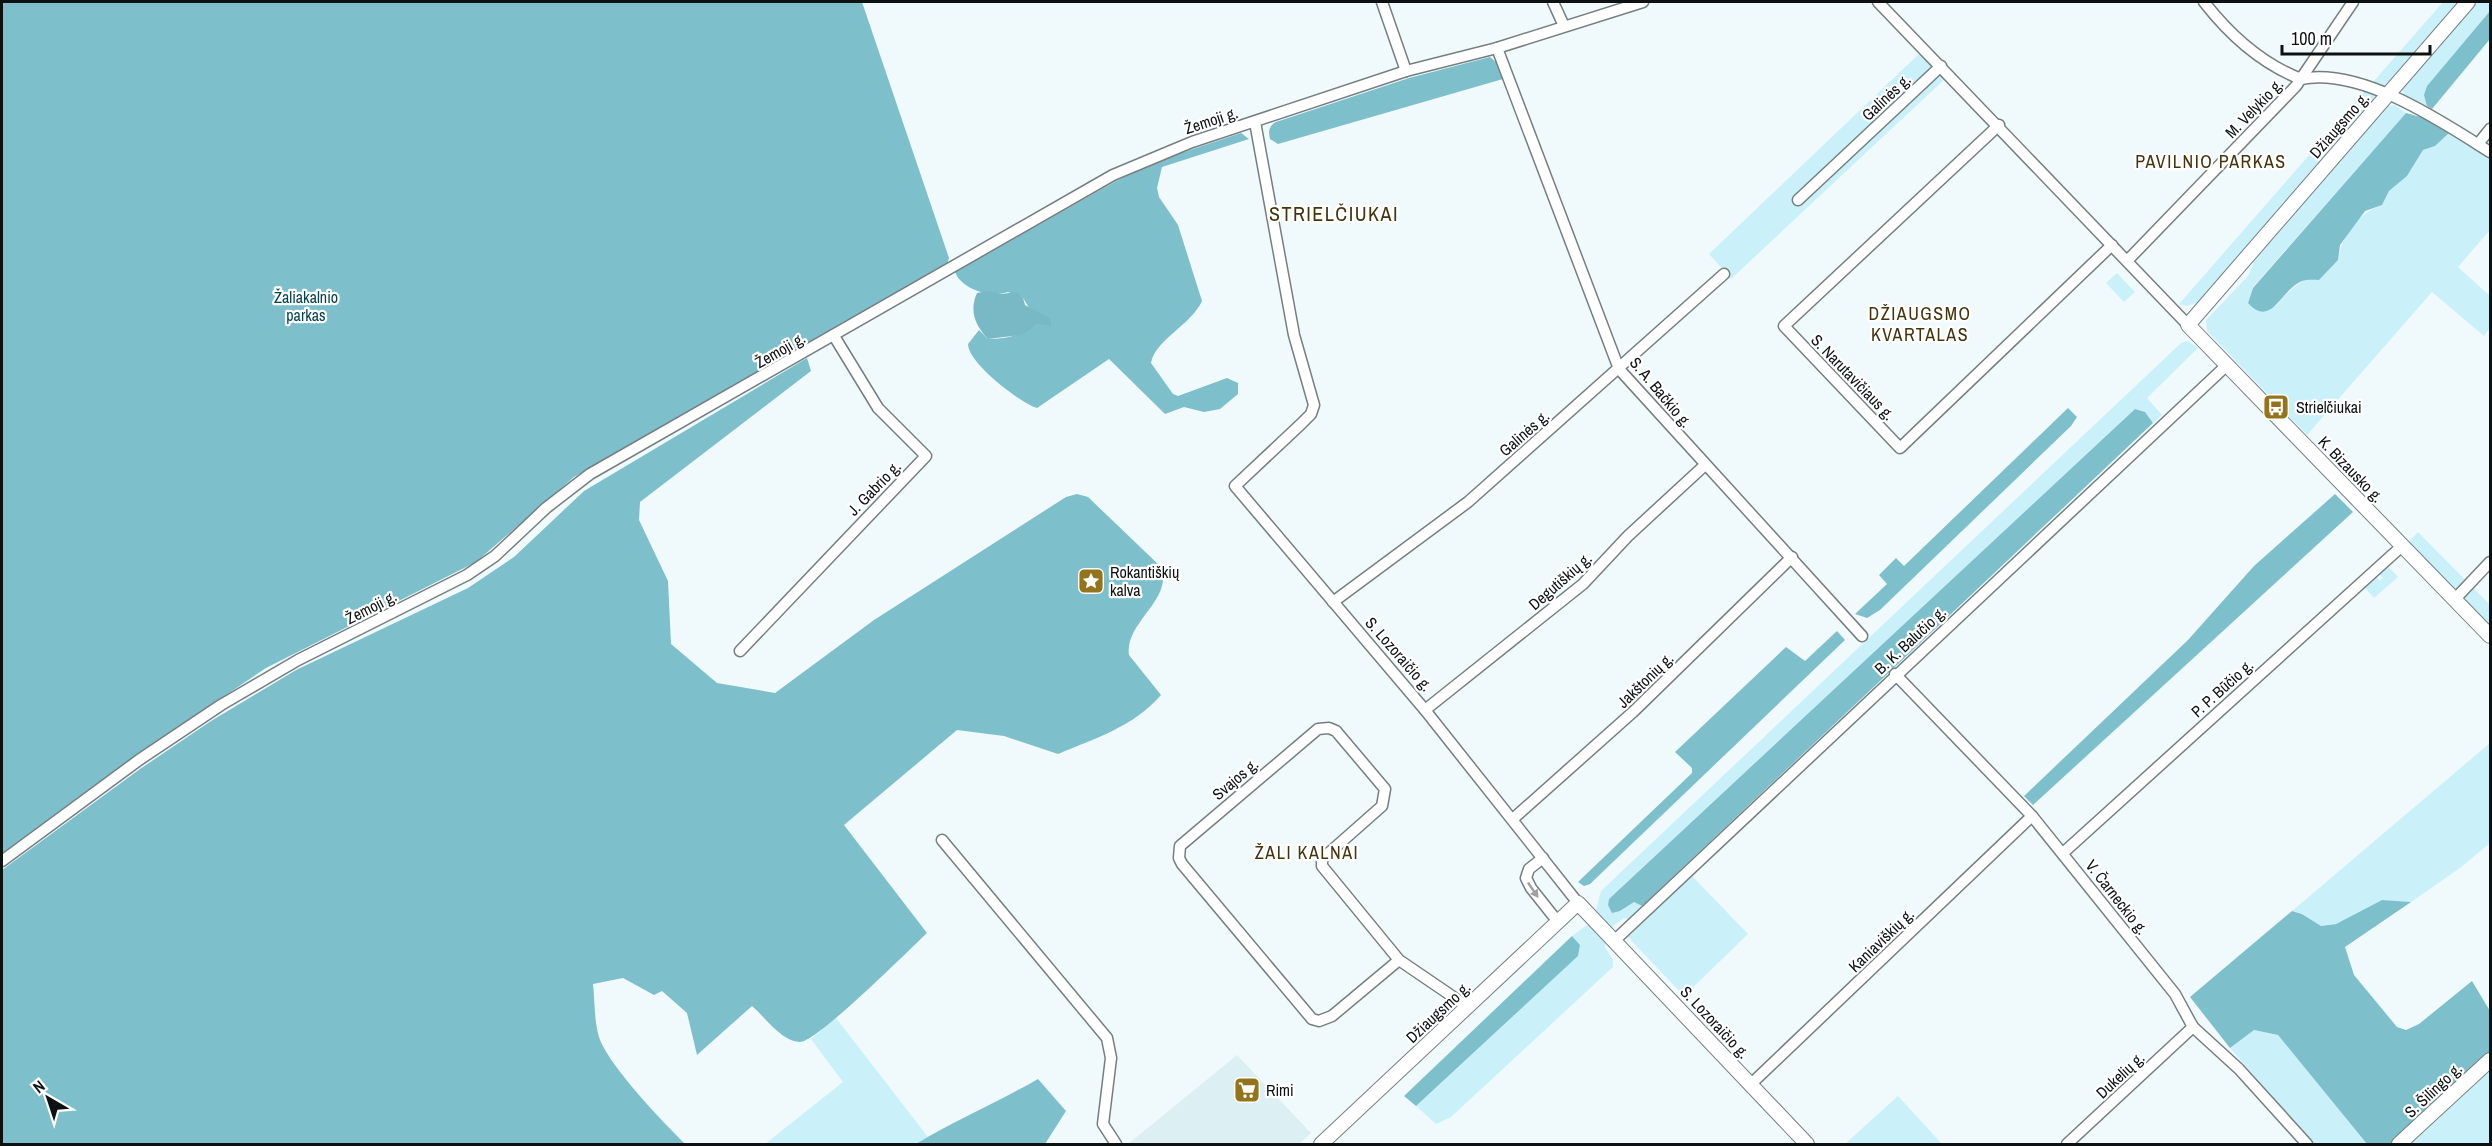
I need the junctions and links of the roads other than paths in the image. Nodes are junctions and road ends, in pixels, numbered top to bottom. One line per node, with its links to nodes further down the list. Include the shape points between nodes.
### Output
1 (1382, 2): 11 (street)
2 (1553, 2): 8 (street)
3 (1643, 2): 8 (street, Žemoji g.)
4 (1878, 2): 10 (street)
5 (2204, 2): 12 (street, via 2255,53 2274,68)
6 (2353, 2): 12 (street, M. Velykio g.)
7 (2468, 2): 13 (street, Džiaugsmo g.)
8 (1564, 26): 9 (street, Žemoji g.)
9 (1497, 48): 11 (street, Žemoji g.); 26 (street, S. A. Bačkio g.)
10 (1941, 66): 15 (street); 19 (street, Galinės g.)
11 (1406, 71): 14 (street, Žemoji g.)
12 (2301, 79): 13 (street, via 2331,76); 21 (street, M. Velykio g.)
13 (2387, 94): 17 (street); 23 (street, Džiaugsmo g.)
14 (1255, 122): 24 (street, Žemoji g., via 1192,142 1113,175); 32 (street, S. Lozoraičio g., via 1294,335 1314,405 1311,414 1235,486)
15 (1999, 125): 20 (street); 20 (street, S. Narutavičiaus g., via 1784,326 1900,448)
16 (2490, 129): 17 (street)
17 (2478, 144): 18 (street)
18 (2490, 152)
19 (1798, 200)
20 (2112, 245): 21 (street)
21 (2127, 261): 23 (street)
22 (1724, 274): 26 (street, Galinės g.)
23 (2188, 325): 25 (street, K. Bizausko g.)
24 (834, 336): 35 (street, J. Gabrio g., via 878,408 926,456); 43 (street, Žemoji g., via 590,474 546,508 495,556 467,575 298,660 220,705)
25 (2227, 365): 28 (street, K. Bizausko g.); 36 (street, B. K. Balučio g.)
26 (1619, 369): 27 (street, S. A. Bačkio g.); 32 (street, Galinės g., via 1468,502)
27 (1705, 465): 29 (street, S. A. Bačkio g.); 37 (street, Degutiškių g., via 1583,584)
28 (2402, 546): 31 (street, K. Bizausko g.); 41 (street, P. P. Būčio g.)
29 (1792, 557): 33 (street, S. A. Bačkio g.); 39 (street, Jakštonių g., via 1625,720)
30 (2490, 562): 31 (street)
31 (2455, 599): 34 (street, K. Bizausko g.)
32 (1333, 602): 37 (street, S. Lozoraičio g.)
33 (1862, 636)
34 (2490, 636)
35 (740, 651)
36 (1895, 674): 38 (street, V. Čarneckio g.); 46 (street, B. K. Balučio g.)
37 (1425, 710): 39 (street, S. Lozoraičio g.)
38 (2032, 816): 41 (street, V. Čarneckio g.); 51 (street, Kaniaviškių g.)
39 (1514, 818): 42 (street, S. Lozoraičio g.)
40 (942, 840): 52 (street, via 1107,1038 1111,1058 1103,1124)
41 (2063, 853): 49 (street, V. Čarneckio g., via 2175,994)
42 (1543, 858): 44 (street, S. Lozoraičio g.); 45 (street, one-way to 45, via 1526,878)
43 (2, 861)
44 (1578, 903): 45 (street, Džiaugsmo g.); 46 (street, S. Lozoraičio g.)
45 (1558, 922): 48 (street, Džiaugsmo g.)
46 (1615, 939): 51 (street, S. Lozoraičio g.)
47 (1399, 960): 47 (street, Svajos g., via 1322,866 1322,859 1382,806 1386,794 1329,728 1318,729 1180,846 1182,864 1312,1019 1319,1021 1332,1016); 48 (street, Svajos g.)
48 (1468, 1007): 53 (street, Džiaugsmo g.)
49 (2193, 1027): 55 (street, Dukelių g.); 56 (street, V. Čarneckio g., via 2239,1069)
50 (2490, 1060): 57 (street, S. Šilingo g.)
51 (1750, 1085): 54 (street, S. Lozoraičio g.)
52 (1116, 1144)
53 (1321, 1144)
54 (1807, 1144)
55 (2067, 1144)
56 (2307, 1144)
57 (2399, 1144)

